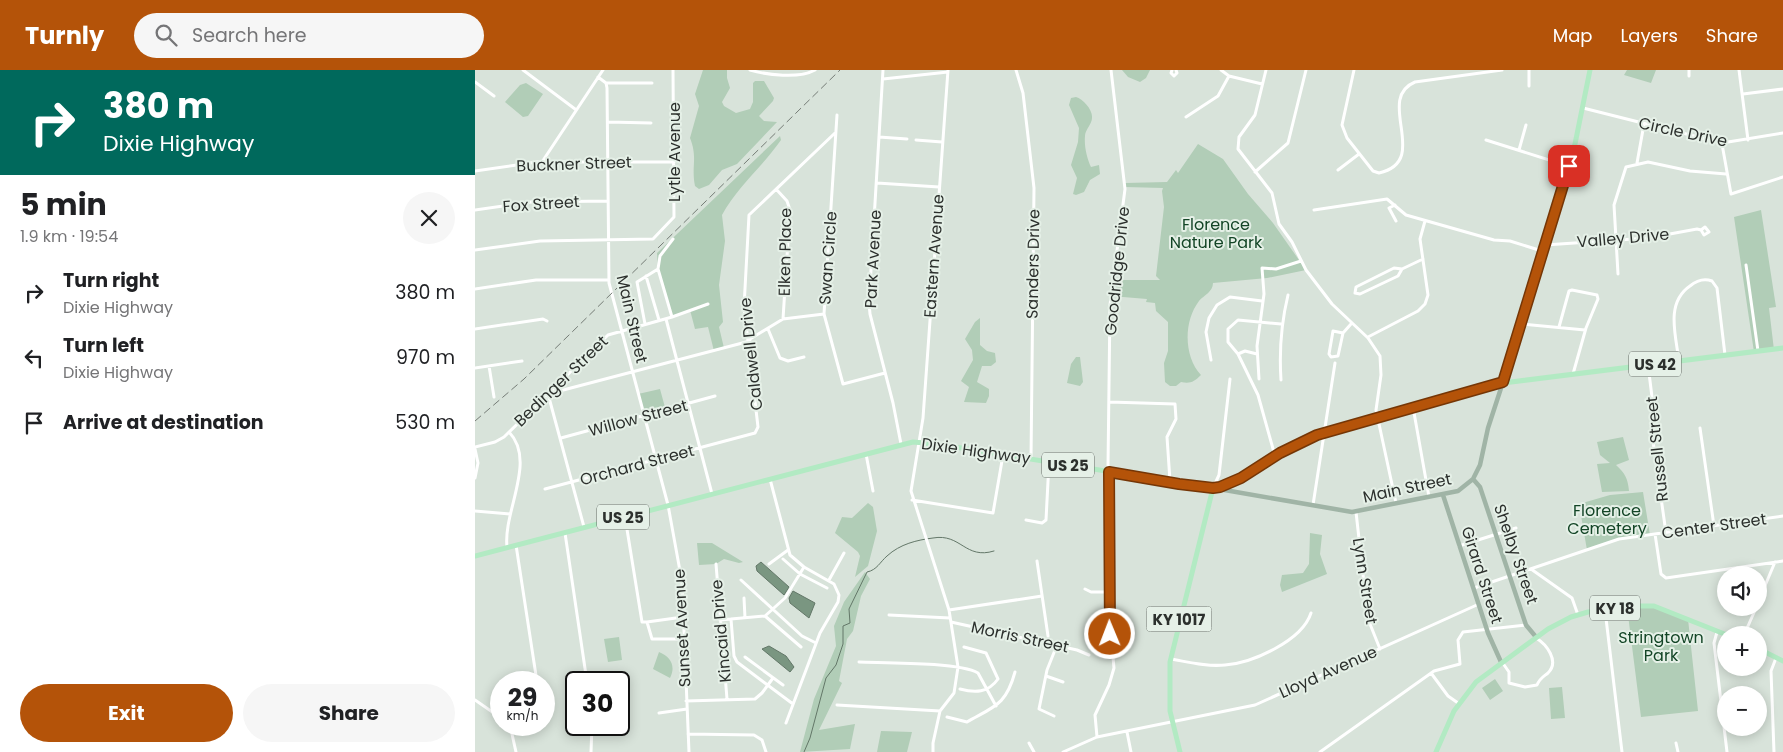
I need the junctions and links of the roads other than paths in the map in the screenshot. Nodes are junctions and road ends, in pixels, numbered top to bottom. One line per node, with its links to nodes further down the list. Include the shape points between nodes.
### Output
1 (523, 70): 34 (street)
2 (603, 70): 23 (street)
3 (673, 70): 54 (street, Lytle Avenue)
4 (750, 70): 5 (street, via 789,74)
5 (815, 70)
6 (883, 70): 24 (street, Park Avenue)
7 (1017, 70): 149 (street, Sanders Drive, via 1023,93 1034,188)
8 (1111, 70): 132 (street, Goodridge Drive, via 1125,188 1110,305)
9 (1172, 70): 10 (street, via 1174,76)
10 (1176, 70)
11 (1221, 70): 21 (street)
12 (1266, 70): 28 (street)
13 (1306, 70): 59 (street, via 1288,143)
14 (1354, 70): 51 (street, via 1342,124 1347,138)
15 (1502, 70): 51 (street, via 1409,85 1401,93 1398,104 1403,147 1397,162 1385,172 1376,173)
16 (1529, 70): 29 (street)
17 (1589, 70): 33 (main road)
18 (1689, 70): 22 (street)
19 (1739, 70): 31 (street)
20 (948, 71): 24 (street); 48 (street, Eastern Avenue)
21 (1229, 76): 28 (street); 36 (street, via 1218,96)
22 (1689, 76)
23 (598, 77): 26 (street); 34 (street)
24 (883, 78): 43 (street, Park Avenue)
25 (475, 82): 32 (street)
26 (606, 83): 27 (street); 37 (street, Main Street)
27 (652, 83)
28 (1262, 84): 59 (street, via 1255,114 1237,145)
29 (1529, 86)
30 (1783, 89): 31 (street)
31 (1743, 94): 47 (street)
32 (494, 96)
33 (1583, 108): 39 (street, Circle Drive); 56 (main road)
34 (575, 109): 52 (street)
35 (837, 115): 41 (street, Swan Circle)
36 (1186, 116)
37 (608, 122): 38 (street); 53 (street, Main Street)
38 (651, 123)
39 (1644, 124): 49 (street, Circle Drive); 55 (street)
40 (1526, 125): 50 (street)
41 (835, 133): 64 (street, Caldwell Drive); 89 (street, Swan Circle)
42 (1783, 133): 47 (street, Circle Drive)
43 (879, 137): 44 (street); 62 (street, Park Avenue)
44 (907, 139)
45 (916, 140): 48 (street)
46 (1486, 140): 50 (street)
47 (1748, 140): 49 (street, Circle Drive)
48 (942, 142): 63 (street, Eastern Avenue)
49 (1722, 144): 60 (street)
50 (1519, 150): 56 (street)
51 (1359, 154): 57 (street)
52 (542, 162): 53 (street, Buckner Street); 58 (street, Buckner Street)
53 (608, 162): 54 (street, Buckner Street); 65 (street, Main Street)
54 (674, 162): 74 (street, Lytle Avenue, via 674,217 671,222 650,241)
55 (1637, 163): 60 (street, via 1651,162 1690,172); 73 (street, via 1628,166 1622,174 1614,206)
56 (1569, 166): 75 (main road)
57 (1339, 170)
58 (475, 171)
59 (1255, 172): 78 (street, via 1272,194 1279,224)
60 (1726, 174): 61 (street, via 1729,191 1733,194)
61 (1783, 177)
62 (877, 183): 63 (street); 123 (street, Park Avenue, via 869,303)
63 (939, 187): 142 (street, Eastern Avenue)
64 (776, 189): 92 (street, Elken Place, via 787,201 789,210); 107 (street, Caldwell Drive, via 748,218 744,300)
65 (607, 202): 67 (street, Fox Street, via 531,202); 74 (street, Main Street)
66 (1395, 205): 68 (street, via 1383,198); 69 (street, via 1389,208); 70 (street, via 1402,212)
67 (475, 210)
68 (1314, 210)
69 (1396, 221)
70 (1425, 221): 75 (street, via 1494,240); 77 (street, via 1420,239)
71 (1701, 230): 73 (street, Valley Drive)
72 (673, 239): 80 (street, via 660,256)
73 (1616, 240): 75 (street, Valley Drive); 82 (street)
74 (607, 241): 76 (street, Lytle Avenue, via 540,241); 84 (street, Main Street)
75 (1544, 248): 99 (main road)
76 (475, 250)
77 (1423, 259): 81 (street); 106 (street, via 1428,295 1425,304)
78 (1301, 261): 87 (street, via 1276,269 1262,268); 98 (street, via 1325,297)
79 (1746, 265): 109 (street)
80 (658, 269): 83 (street); 90 (street)
81 (1402, 269): 81 (street, via 1394,268 1356,287 1355,293 1360,294 1398,276)
82 (1618, 274)
83 (647, 276): 93 (street); 96 (street, via 637,282)
84 (608, 280): 85 (street, via 536,280); 103 (street, Main Street)
85 (475, 289)
86 (1288, 295): 97 (street)
87 (1262, 301): 95 (street); 115 (street, via 1230,297 1217,305 1209,318 1206,332)
88 (709, 304): 90 (street, Bedinger Street)
89 (824, 314): 92 (street); 123 (street, Swan Circle, via 843,384)
90 (672, 317): 91 (street, Bedinger Street)
91 (666, 319): 93 (street, Bedinger Street); 114 (street)
92 (783, 319): 102 (street)
93 (659, 320): 96 (street, Bedinger Street)
94 (547, 321): 101 (street)
95 (1260, 322): 97 (street); 110 (street, via 1237,320 1229,326 1228,342); 111 (street)
96 (645, 324): 103 (street, Bedinger Street)
97 (1281, 324): 127 (street)
98 (1351, 324): 105 (street); 106 (street)
99 (1521, 324): 100 (street); 128 (main road)
100 (1559, 327): 104 (street); 104 (street, via 1572,290 1597,295)
101 (475, 329)
102 (768, 329): 107 (street); 113 (street, via 779,358 788,361)
103 (621, 330): 122 (street, Main Street); 129 (street, Bedinger Street, via 608,334)
104 (1585, 330): 124 (street)
105 (1343, 333): 105 (street, via 1333,331 1331,357 1338,356)
106 (1368, 338): 136 (street, via 1381,361)
107 (750, 340): 114 (street); 141 (street, Caldwell Drive, via 759,427 752,435)
108 (1783, 348): 109 (main road, US 42)
109 (1758, 352): 112 (main road, US 42)
110 (1238, 354): 111 (street); 148 (street, via 1258,395)
111 (1257, 354): 125 (street)
112 (1726, 356): 117 (main road, US 42); 117 (street, via 1717,288 1712,281 1703,280 1687,287 1675,304)
113 (804, 357)
114 (677, 360): 122 (street); 133 (street)
115 (1211, 360)
116 (522, 361): 120 (street)
117 (1679, 361): 119 (main road, US 42)
118 (1335, 363): 139 (street)
119 (1648, 365): 124 (main road, US 42); 177 (street, Russell Street, via 1653,405 1652,434)
120 (489, 366): 121 (street); 131 (street)
121 (475, 368)
122 (632, 372): 129 (street); 135 (street, Main Street)
123 (885, 373): 143 (street, Park Avenue)
124 (1573, 374): 128 (main road, US 42)
125 (1259, 378)
126 (1229, 379): 159 (street, via 1219,475)
127 (1281, 380)
128 (1503, 382): 134 (main road, Dixie Highway / US 25); 155 (street, Main Street, via 1481,462)
129 (548, 394): 138 (street, Bedinger Street); 140 (street)
130 (715, 396): 133 (street, Willow Street)
131 (494, 397)
132 (1109, 402): 152 (street, Goodridge Drive); 157 (street, via 1175,404 1176,419 1167,437)
133 (689, 405): 135 (street, Willow Street); 145 (street)
134 (1413, 407): 136 (main road, Dixie Highway / US 25); 163 (street)
135 (643, 416): 140 (street, Willow Street); 150 (street, Main Street)
136 (1377, 417): 139 (main road, Dixie Highway / US 25); 165 (street)
137 (1700, 428): 174 (street)
138 (509, 432): 144 (street, Bedinger Street, via 495,442); 170 (street, via 521,458)
139 (1324, 433): 148 (main road, Dixie Highway / US 25, via 1298,442); 166 (street)
140 (561, 438): 156 (street)
141 (729, 441): 145 (street, Orchard Street)
142 (919, 442): 143 (main road, Dixie Highway / US 25); 147 (main road, Dixie Highway / US 25); 164 (street, Eastern Avenue)
143 (901, 444): 146 (main road, Dixie Highway / US 25)
144 (475, 448): 153 (street, via 478,463)
145 (700, 449): 150 (street, Orchard Street); 161 (street)
146 (865, 454): 154 (main road, Dixie Highway / US 25); 160 (street)
147 (1003, 455): 149 (main road, Dixie Highway / US 25); 164 (street, via 993,513)
148 (1275, 456): 159 (main road, Dixie Highway / US 25, via 1241,478)
149 (1031, 459): 151 (main road, Dixie Highway / US 25)
150 (655, 461): 156 (street, Orchard Street); 167 (street, Main Street)
151 (1049, 462): 152 (main road, Dixie Highway / US 25); 173 (street, via 1046,520 1042,523)
152 (1109, 472): 157 (main road, Dixie Highway / US 25); 203 (street, Goodridge Drive)
153 (475, 478)
154 (770, 479): 161 (main road, Dixie Highway / US 25); 184 (street)
155 (1473, 479): 162 (street, Main Street, via 1458,491); 180 (street, Shelby Street, via 1480,487)
156 (572, 482): 158 (street, Orchard Street); 175 (street)
157 (1169, 483): 159 (main road, Dixie Highway / US 25)
158 (545, 488)
159 (1213, 488): 166 (street, Main Street); 236 (main road, KY 1017)
160 (873, 491)
161 (712, 494): 167 (main road, Dixie Highway / US 25)
162 (1443, 495): 163 (street, Main Street); 182 (street, Girard Street)
163 (1429, 497): 165 (street, Main Street)
164 (912, 500): 208 (street)
165 (1396, 504): 169 (street, Main Street)
166 (1313, 505): 169 (street, Main Street)
167 (668, 506): 172 (main road, Dixie Highway / US 25); 214 (street, Sunset Avenue, via 682,582)
168 (475, 511): 170 (street)
169 (1356, 512): 231 (street, Lynn Street, via 1368,619)
170 (510, 514): 183 (street)
171 (1783, 516): 174 (street, Center Street)
172 (625, 517): 175 (main road, Dixie Highway / US 25); 219 (street, via 642,622)
173 (1026, 520)
174 (1714, 526): 177 (street, Center Street)
175 (584, 527): 178 (main road, Dixie Highway / US 25)
176 (1516, 528): 180 (street)
177 (1666, 532): 179 (street, Center Street)
178 (565, 533): 181 (main road, Dixie Highway / US 25); 242 (street)
179 (1655, 534): 190 (street, via 1663,577 1666,578); 194 (street, Center Street, via 1619,539)
180 (1496, 535): 182 (street); 196 (street, Shelby Street)
181 (517, 545): 183 (main road, Dixie Highway / US 25); 241 (street)
182 (1459, 546): 201 (street, Girard Street)
183 (507, 548): 186 (main road, Dixie Highway / US 25)
184 (787, 550): 192 (street); 193 (street)
185 (844, 552): 198 (street)
186 (475, 556)
187 (783, 559): 195 (street)
188 (1037, 561): 204 (street)
189 (1783, 561): 190 (street)
190 (1775, 562): 199 (street)
191 (716, 564): 218 (street, Kincaid Drive)
192 (769, 564)
193 (804, 567): 195 (street); 198 (street)
194 (1531, 569): 196 (street, Center Street); 212 (street, via 1569,595)
195 (800, 574): 200 (street); 207 (street)
196 (1509, 577): 201 (street, Center Street); 221 (street, Shelby Street)
197 (741, 580): 207 (street)
198 (829, 580): 227 (street, via 836,586 839,597)
199 (1767, 581)
200 (827, 588)
201 (1474, 588): 206 (street, Girard Street)
202 (1085, 589): 203 (street)
203 (1109, 592): 273 (street, Goodridge Drive, via 1114,668 1095,716)
204 (1042, 596): 208 (street); 224 (street)
205 (744, 598): 215 (street)
206 (1479, 604): 222 (street, Girard Street); 231 (street, Lloyd Avenue)
207 (773, 610): 213 (street); 227 (street, via 802,636)
208 (949, 610): 216 (street)
209 (1605, 610): 212 (main road, KY 18); 223 (main road, KY 18, via 1654,606); 287 (street)
210 (1311, 613): 236 (street, via 1307,622 1288,640 1248,660 1219,665)
211 (889, 615): 216 (street)
212 (1578, 615): 225 (main road, KY 18, via 1559,622)
213 (765, 616): 215 (street); 229 (street)
214 (683, 617): 219 (street); 226 (street, Sunset Avenue)
215 (745, 618): 217 (street)
216 (950, 618): 220 (street)
217 (731, 619): 218 (street); 250 (street, via 735,660)
218 (720, 620): 254 (street, Kincaid Drive)
219 (647, 622): 226 (street, via 652,639)
220 (951, 622): 228 (street, Morris Street); 240 (street)
221 (1527, 625): 222 (street); 225 (street, Shelby Street)
222 (1487, 630): 239 (street, Girard Street); 244 (street, via 1466,631 1459,636 1460,664)
223 (1717, 631): 245 (street, via 1713,643)
224 (1048, 636)
225 (1536, 638): 239 (main road, KY 18); 239 (street, via 1549,649 1552,663 1551,669 1537,685 1525,687 1509,683 1509,672)
226 (683, 640): 256 (street, Sunset Avenue)
227 (816, 642): 258 (street)
228 (1057, 646): 233 (street, Morris Street); 246 (street)
229 (801, 647)
230 (964, 647): 253 (street, via 983,651 989,656 998,679)
231 (1380, 649): 268 (street, Lloyd Avenue, via 1255,705)
232 (1767, 653): 235 (main road)
233 (1089, 655)
234 (745, 657): 248 (street)
235 (1777, 657): 237 (main road); 290 (street, via 1771,671)
236 (1170, 659): 268 (main road, KY 1017, via 1168,693)
237 (1783, 660)
238 (859, 662): 240 (street)
239 (1501, 662): 257 (main road, KY 18, via 1476,682)
240 (958, 667): 253 (street, via 978,673); 263 (street, via 954,693)
241 (535, 671)
242 (585, 671)
243 (1015, 672): 260 (street, via 1010,691)
244 (1431, 673): 257 (street, via 1448,696); 285 (street)
245 (1717, 674)
246 (1045, 676): 249 (street); 265 (street, via 1039,708)
247 (1717, 676): 289 (street)
248 (773, 678): 250 (street); 251 (street)
249 (1063, 682)
250 (768, 685): 254 (street, via 755,699); 258 (street)
251 (783, 685)
252 (960, 689): 253 (street, via 976,693)
253 (988, 689): 260 (street)
254 (727, 699): 256 (street)
255 (475, 700): 262 (street)
256 (686, 701): 261 (street, Sunset Avenue)
257 (1458, 703): 286 (main road, KY 18)
258 (793, 704): 267 (street)
259 (837, 705): 263 (street)
260 (996, 706): 266 (street, via 967,722)
261 (687, 709): 264 (street); 270 (street, Sunset Avenue)
262 (490, 710)
263 (941, 711): 280 (street)
264 (659, 713)
265 (1054, 716)
266 (947, 717)
267 (787, 723)
268 (1172, 723): 269 (street, Lloyd Avenue); 284 (main road, KY 1017)
269 (1127, 732): 273 (street, Lloyd Avenue); 283 (street)
270 (688, 734): 278 (street, Sunset Avenue); 279 (street, via 754,735 762,740)
271 (512, 736): 276 (street)
272 (592, 736): 277 (street)
273 (1097, 737): 282 (street, Lloyd Avenue)
274 (1029, 743): 281 (street)
275 (1676, 743): 288 (street)
276 (516, 752)
277 (591, 752)
278 (689, 752)
279 (766, 752)
280 (933, 752)
281 (1033, 752)
282 (1063, 752)
283 (1131, 752)
284 (1180, 752)
285 (1320, 752)
286 (1436, 752)
287 (1622, 752)
288 (1677, 752)
289 (1727, 752)
290 (1774, 752)

